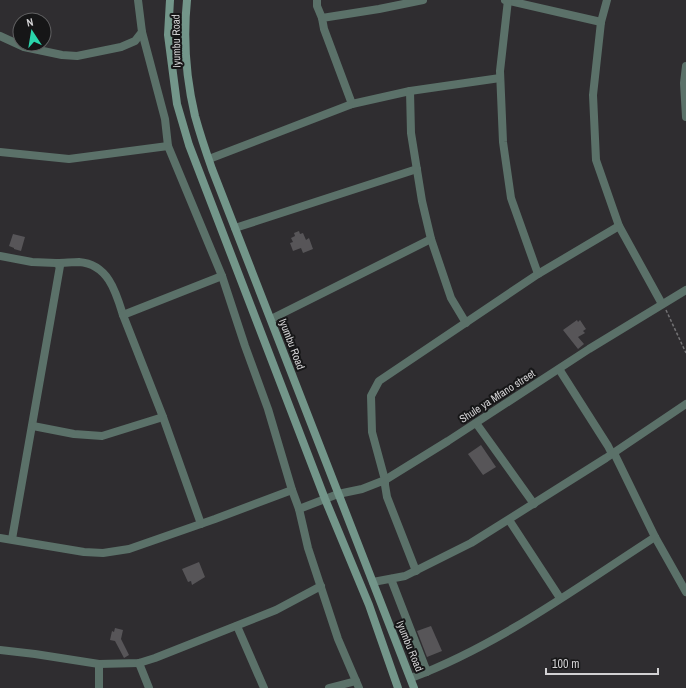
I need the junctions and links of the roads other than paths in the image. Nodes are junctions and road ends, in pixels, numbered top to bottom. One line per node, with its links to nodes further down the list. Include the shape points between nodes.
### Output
1 (138, 0): 10 (street)
2 (170, 0): 42 (main road, Iyumbu Road, via 168,35 177,104 189,145)
3 (187, 0): 19 (main road, Iyumbu Road, via 186,67 196,117)
4 (317, 0): 8 (street)
5 (423, 0): 8 (street)
6 (507, 0): 9 (street); 13 (street)
7 (607, 0): 9 (street)
8 (322, 18): 15 (street)
9 (601, 22): 21 (street, via 593,95 596,160)
10 (142, 32): 11 (street, via 135,41 121,47 77,56 24,47); 17 (street, via 166,119)
11 (0, 36)
12 (686, 66): 16 (street)
13 (500, 78): 14 (street); 26 (street, via 503,142 511,198)
14 (410, 91): 15 (street); 20 (street, via 411,133)
15 (352, 104): 19 (street)
16 (686, 117)
17 (168, 146): 18 (street, via 69,159); 27 (street)
18 (0, 152)
19 (209, 159): 22 (main road, Iyumbu Road)
20 (417, 169): 22 (street); 23 (street)
21 (619, 226): 26 (street); 29 (street)
22 (235, 228): 31 (main road, Iyumbu Road)
23 (431, 239): 31 (street); 32 (street, via 451,298)
24 (0, 256): 25 (street, via 32,262)
25 (57, 263): 30 (street, via 86,263 102,271 116,290); 37 (street, via 60,267)
26 (538, 274): 32 (street)
27 (222, 276): 30 (street); 40 (street, via 244,346 268,409)
28 (686, 290): 29 (street, Shule ya Mfano street)
29 (662, 304): 33 (street, Shule ya Mfano street)
30 (123, 315): 35 (street)
31 (270, 319): 41 (main road, Iyumbu Road)
32 (466, 323): 39 (street, via 379,381 371,396 372,432)
33 (559, 369): 36 (street, Shule ya Mfano street); 38 (street)
34 (686, 404): 38 (street)
35 (162, 417): 37 (street, via 102,436); 46 (street)
36 (476, 423): 39 (street, Shule ya Mfano street); 43 (street)
37 (32, 426): 49 (street)
38 (613, 454): 43 (street); 47 (street)
39 (385, 480): 41 (street, Shule ya Mfano street, via 362,489); 50 (street, via 388,497)
40 (292, 490): 44 (street); 46 (street)
41 (338, 494): 42 (street, Shule ya Mfano street); 52 (main road, Iyumbu Road)
42 (325, 499): 44 (street, Shule ya Mfano street); 67 (main road, Iyumbu Road)
43 (534, 504): 45 (street)
44 (299, 509): 53 (street, via 308,548)
45 (509, 520): 50 (street); 55 (street)
46 (201, 524): 49 (street, via 129,549 103,552 84,552)
47 (655, 537): 54 (street); 55 (street)
48 (0, 538): 49 (street)
49 (12, 539)
50 (416, 571): 51 (street)
51 (391, 579): 52 (street); 60 (street)
52 (373, 582): 61 (main road, Iyumbu Road)
53 (322, 586): 56 (street, via 276,610); 62 (street, via 338,639)
54 (686, 592)
55 (560, 598): 60 (street, via 514,628)
56 (237, 626): 58 (street); 65 (street)
57 (0, 650): 59 (street)
58 (139, 662): 59 (street); 64 (street)
59 (99, 664): 63 (street)
60 (427, 672): 61 (street)
61 (411, 678): 68 (main road, Iyumbu Road)
62 (358, 685): 66 (street)
63 (99, 688)
64 (149, 688)
65 (264, 688)
66 (329, 688)
67 (398, 688)
68 (414, 688)

